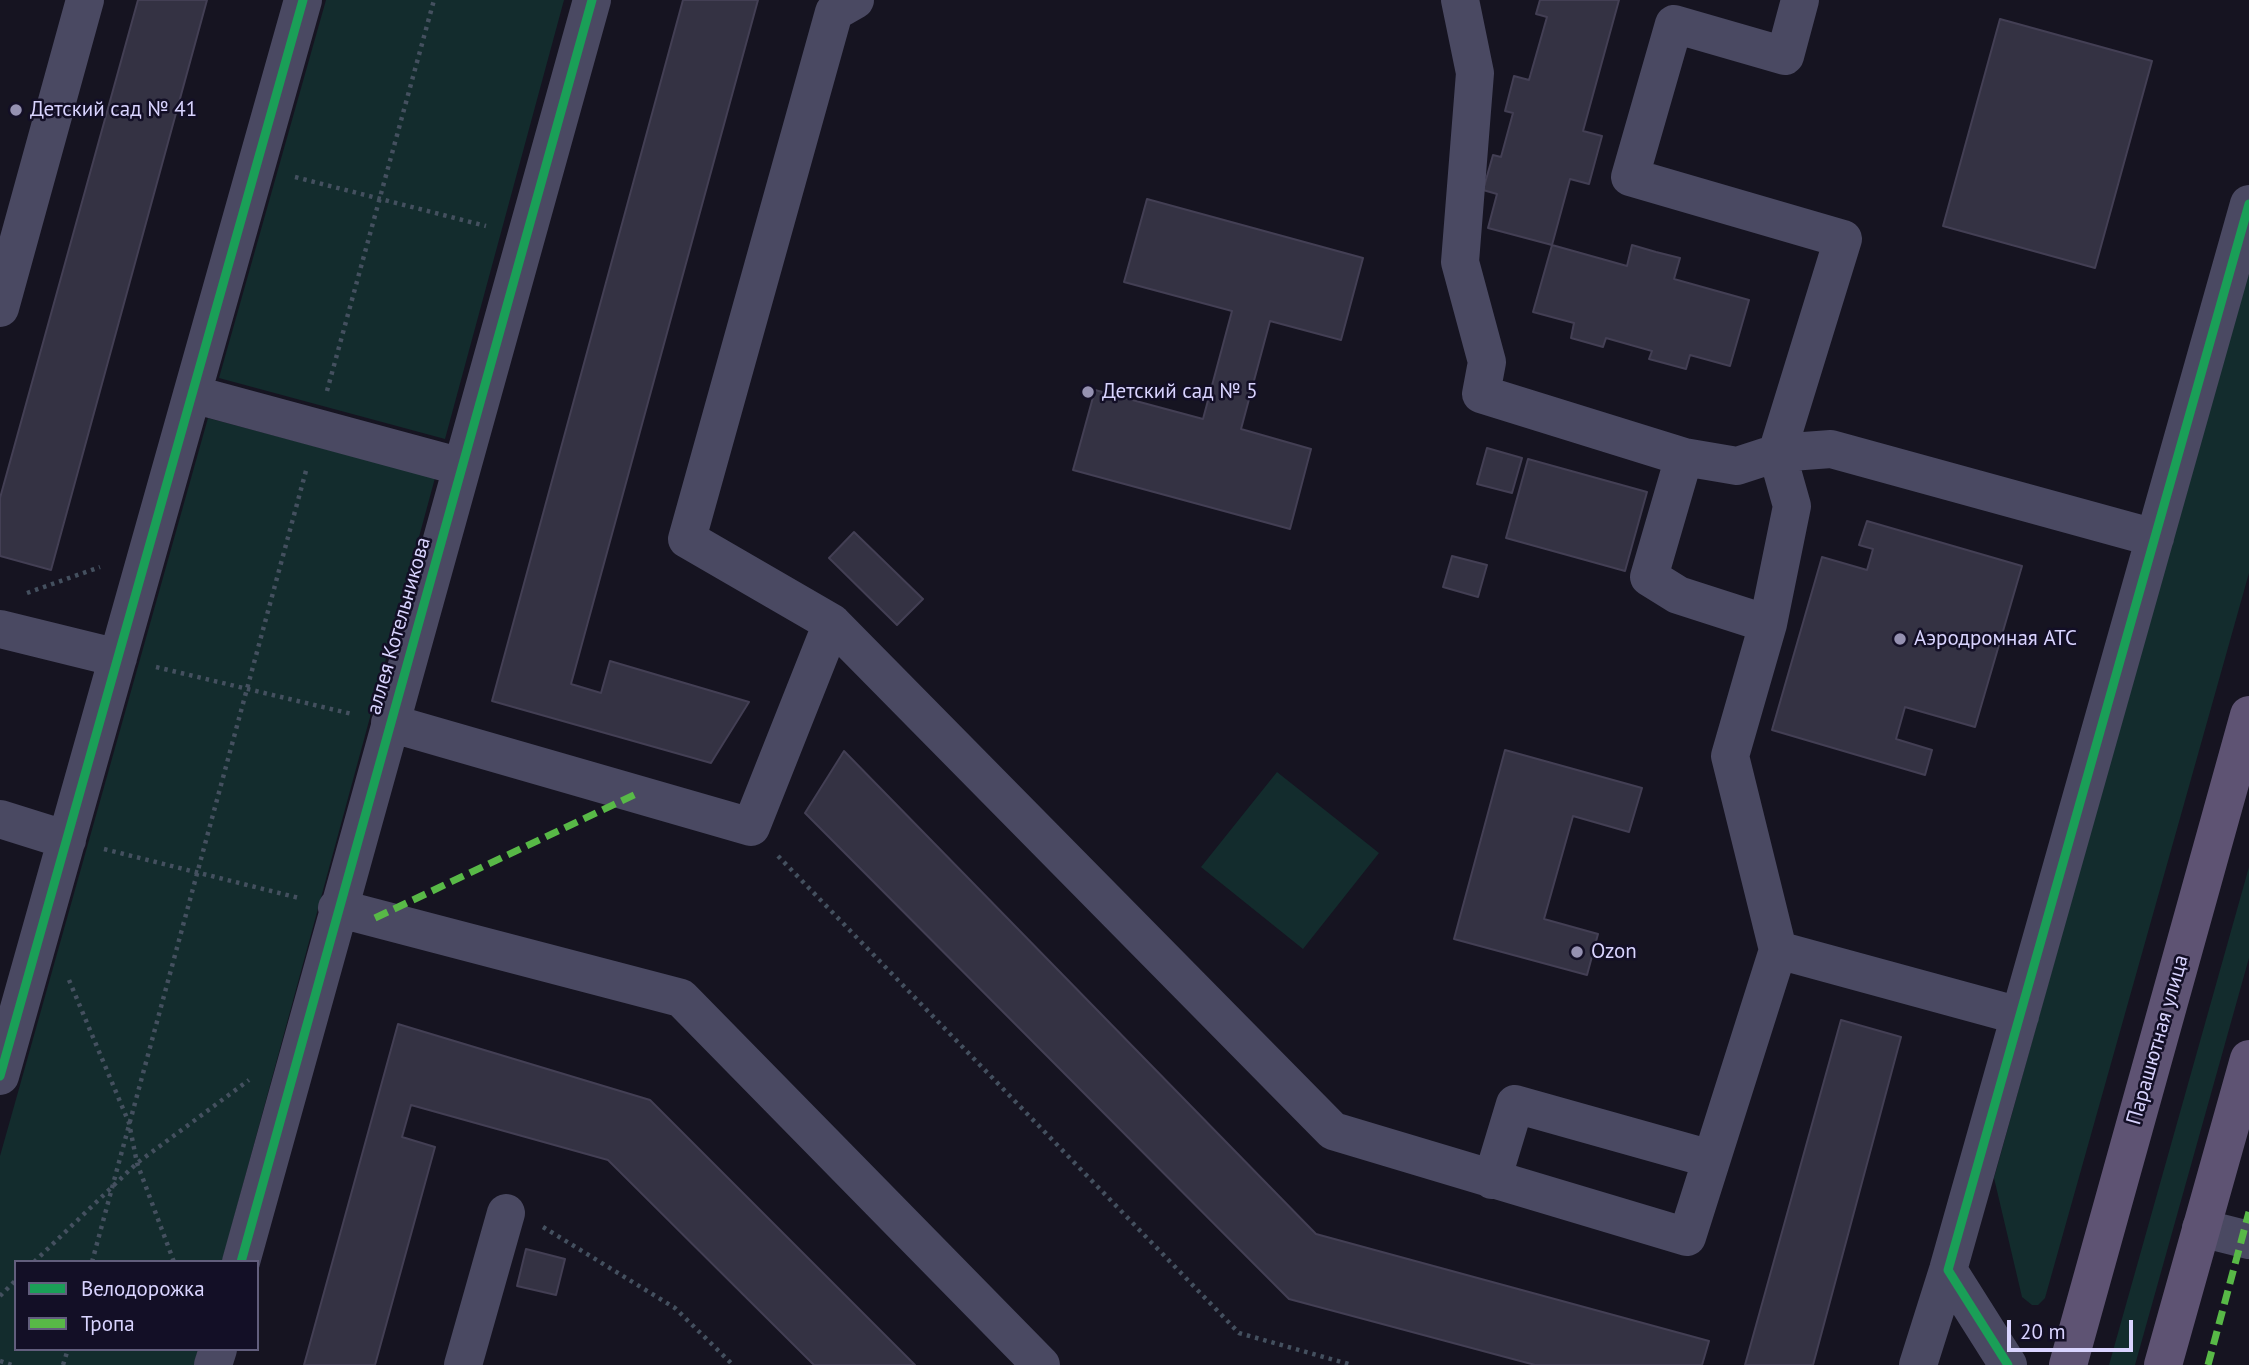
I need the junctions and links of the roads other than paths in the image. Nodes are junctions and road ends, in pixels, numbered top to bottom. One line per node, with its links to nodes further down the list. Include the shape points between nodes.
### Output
1 (85, 0): 8 (street)
2 (303, 0): 9 (street)
3 (592, 0): 12 (street, аллея Котельникова)
4 (855, 0): 14 (street, via 834,12 687,539)
5 (1460, 0): 11 (street, via 1475,73 1460,262 1487,362 1481,394)
6 (1800, 0): 10 (street, via 1784,56 1674,24 1630,177 1843,239)
7 (2247, 220): 13 (street)
8 (0, 308)
9 (192, 394): 12 (street); 17 (street)
10 (1777, 453): 11 (street, via 1737,466); 13 (street, via 1831,449); 15 (street, via 1792,506)
11 (1684, 457): 15 (street, via 1648,577 1678,595)
12 (461, 467): 19 (street, аллея Котельникова)
13 (2155, 538): 25 (street)
14 (832, 623): 19 (street, via 751,827); 29 (street, via 1332,1131)
15 (1768, 624): 24 (street, via 1730,756)
16 (0, 629): 17 (street)
17 (118, 658): 22 (street)
18 (2249, 715): 20 (main road, Парашютная улица)
19 (390, 723): 23 (street, аллея Котельникова)
20 (2236, 812): 39 (main road, Парашютная улица)
21 (0, 819): 22 (street)
22 (67, 840): 27 (street)
23 (338, 908): 33 (street, аллея Котельникова); 36 (street, via 681,998)
24 (1778, 950): 25 (street); 28 (street)
25 (2020, 1016): 34 (street)
26 (2249, 1059): 31 (main road)
27 (0, 1076)
28 (1711, 1159): 29 (street, via 1515,1104); 29 (street, via 1687,1237)
29 (1492, 1180)
30 (506, 1213): 35 (street)
31 (2201, 1228): 32 (street); 40 (main road)
32 (2249, 1240)
33 (242, 1260)
34 (1948, 1270): 37 (street); 38 (street)
35 (463, 1365)
36 (1041, 1365)
37 (1918, 1365)
38 (2008, 1365)
39 (2068, 1365)
40 (2163, 1365)

